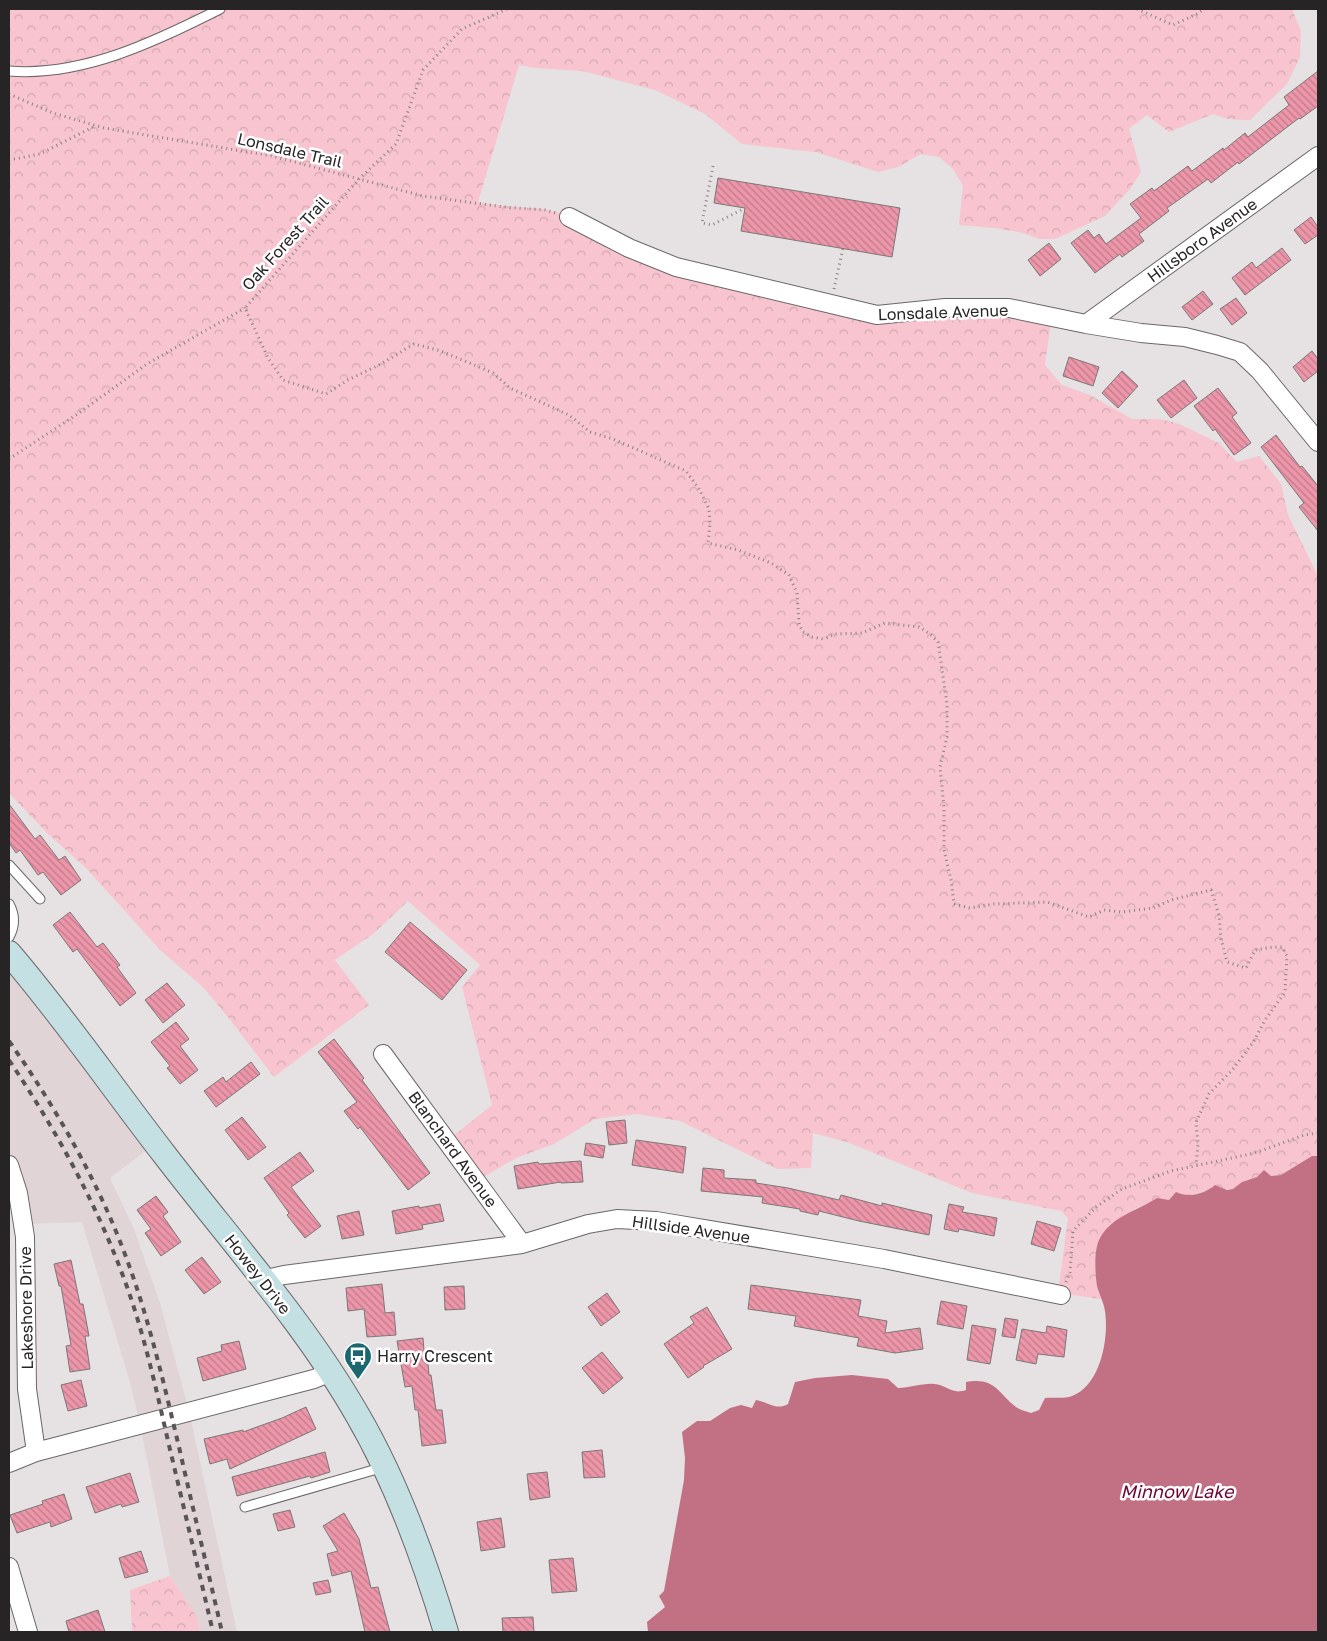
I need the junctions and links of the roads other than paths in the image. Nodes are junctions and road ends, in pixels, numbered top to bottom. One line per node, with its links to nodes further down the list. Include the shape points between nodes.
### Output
1 (220, 9): 2 (lane, via 137,47 98,60 65,69)
2 (9, 71)
3 (1318, 156): 5 (street, Hillsboro Avenue)
4 (569, 216): 5 (street, Lonsdale Avenue, via 629,248 676,267 877,315 945,308 1009,308)
5 (1086, 324): 6 (street, Lonsdale Avenue, via 1184,337 1240,352)
6 (1315, 433)
7 (9, 865): 8 (lane)
8 (40, 898)
9 (9, 904): 10 (lane, via 14,913 14,924)
10 (9, 937)
11 (9, 953): 15 (main road, Howey Drive)
12 (383, 1054): 14 (street, Blanchard Avenue)
13 (9, 1165): 18 (street, Lakeshore Drive, via 18,1193 25,1237 27,1389)
14 (522, 1244): 15 (street, Hillside Avenue); 16 (street, Hillside Avenue, via 588,1224 617,1220 656,1221 884,1259)
15 (262, 1280): 17 (main road, Howey Drive)
16 (1060, 1295)
17 (331, 1372): 18 (street); 20 (main road, Howey Drive, via 358,1415)
18 (36, 1452): 19 (street)
19 (9, 1463)
20 (384, 1467): 21 (lane); 24 (main road, Howey Drive, via 414,1538)
21 (245, 1507)
22 (9, 1567): 23 (street)
23 (28, 1632)
24 (446, 1632)

